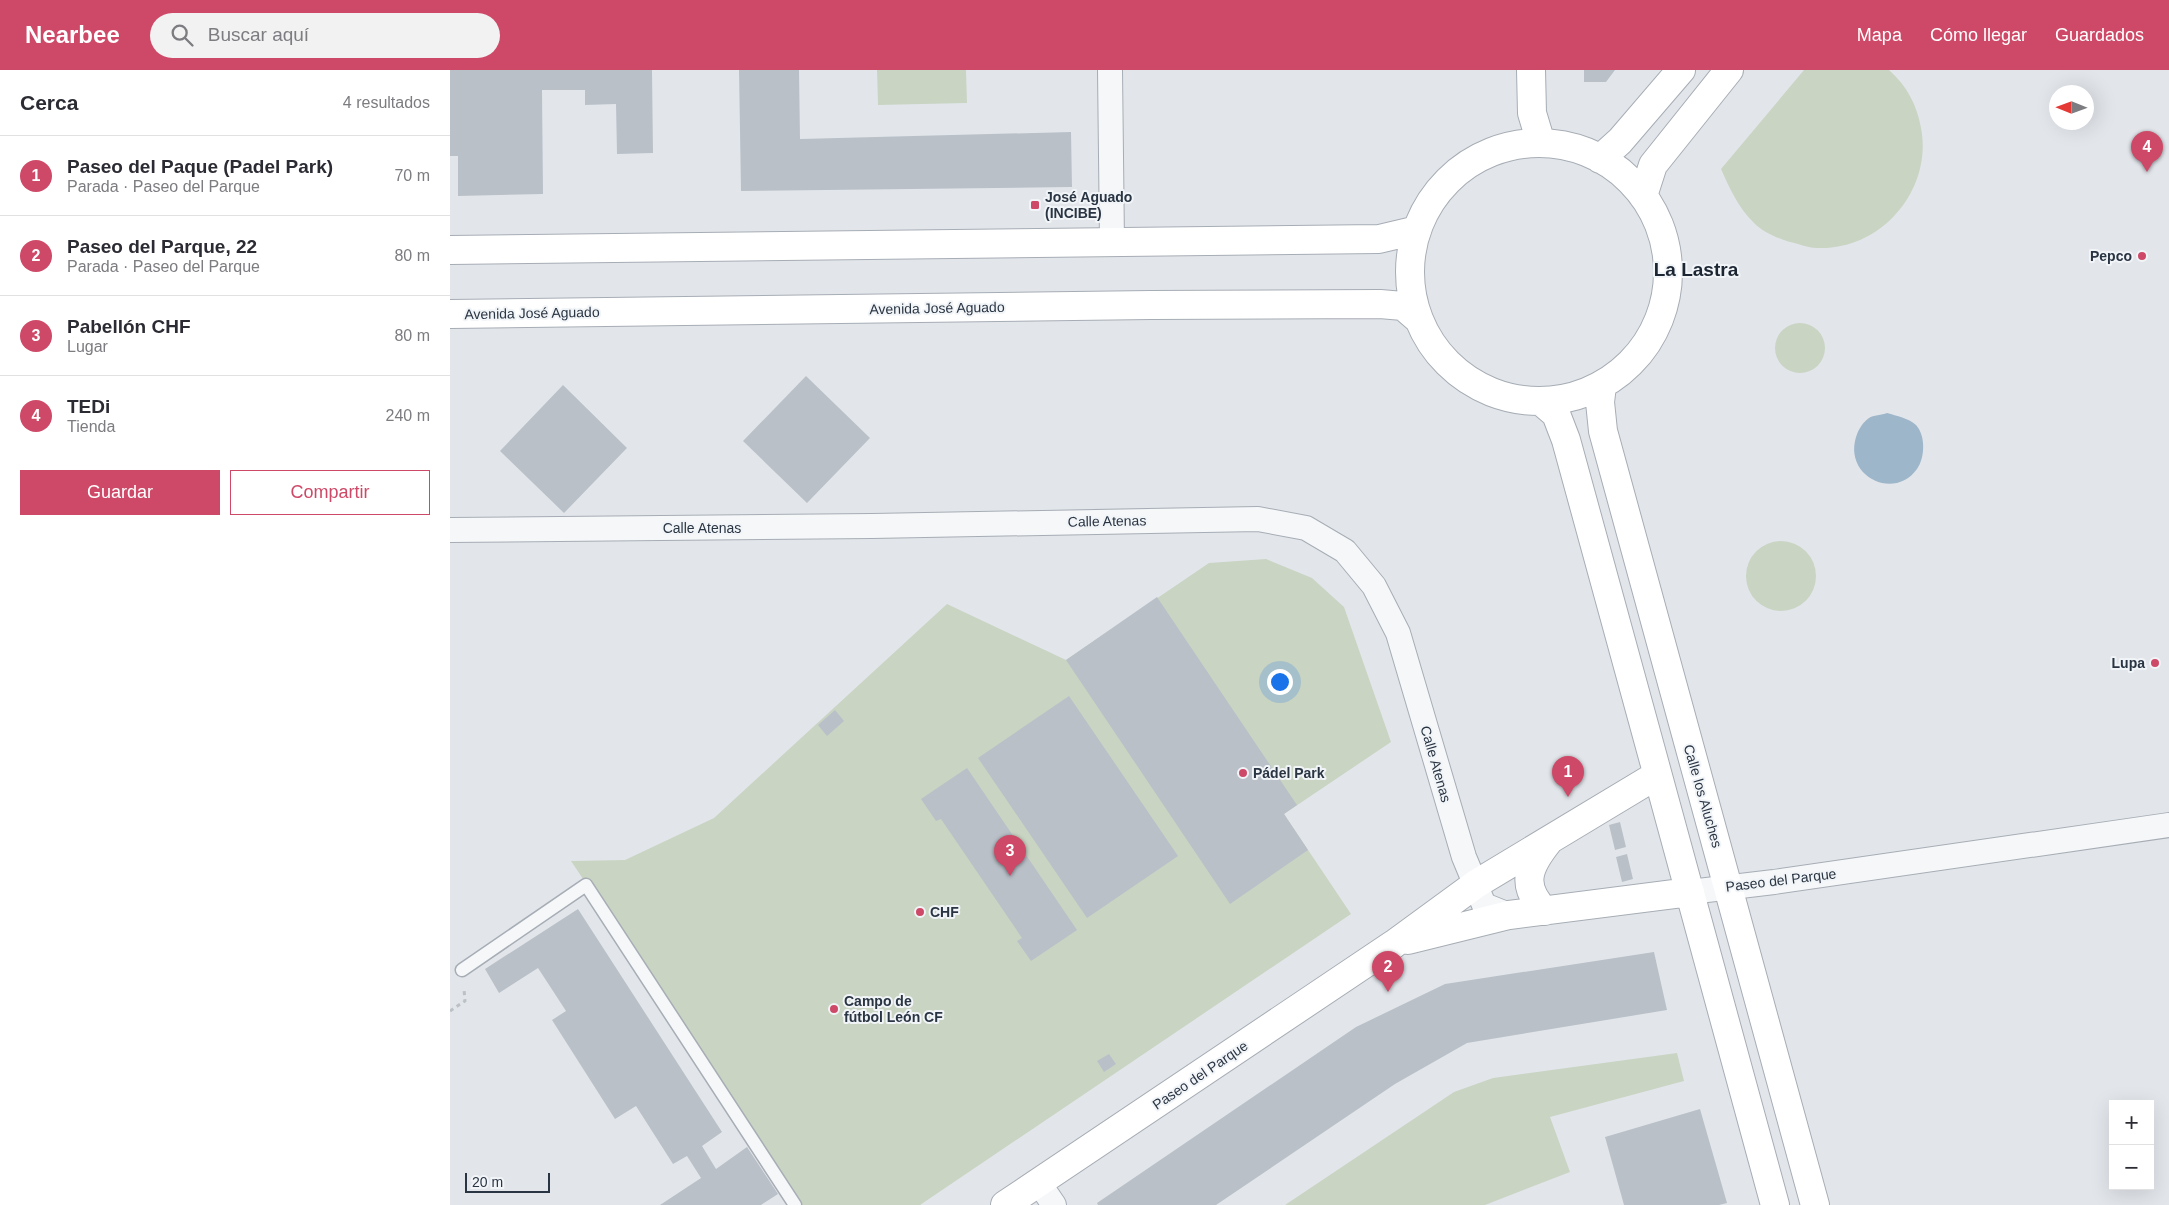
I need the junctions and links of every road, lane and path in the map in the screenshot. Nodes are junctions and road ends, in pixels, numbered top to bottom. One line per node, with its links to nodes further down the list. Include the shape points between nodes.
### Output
1 (1110, 70): 9 (street)
2 (1532, 70): 5 (main road, via 1532,113)
3 (1681, 70): 6 (main road, via 1620,141)
4 (1730, 70): 7 (main road, via 1653,165)
5 (1541, 143): 6 (main road, via 1581,150); 8 (main road, via 1488,153 1465,166 1428,205)
6 (1600, 158): 7 (main road, via 1624,175)
7 (1644, 196): 13 (main road, via 1657,220 1665,246 1668,273 1665,300 1643,350)
8 (1417, 230): 9 (main road, via 1379,238); 12 (main road, via 1411,260 1411,290)
9 (1112, 242): 10 (main road)
10 (450, 250)
11 (450, 314): 12 (main road, Avenida José Aguado, via 1380,304 1403,306)
12 (1418, 319): 14 (main road, via 1434,347 1455,371 1488,391 1511,399)
13 (1602, 386): 14 (main road, via 1563,400); 20 (main road, Calle los Aluches, via 1603,431)
14 (1542, 402): 16 (main road, via 1556,414 1566,440)
15 (450, 530): 19 (street, Calle Atenas, via 1258,519 1306,528 1345,551 1374,586 1398,633 1464,858)
16 (1657, 775): 18 (main road, Paseo del Parque); 21 (main road)
17 (2169, 825): 20 (street, Paseo del Parque)
18 (1551, 839): 19 (main road, Paseo del Parque); 22 (main road, via 1535,859 1528,877 1531,893)
19 (1476, 884): 23 (street, Calle Atenas, via 1484,905); 24 (main road, Paseo del Parque)
20 (1728, 887): 21 (street, Paseo del Parque); 32 (main road, Calle los Aluches)
21 (1690, 892): 22 (main road, Paseo del Parque); 31 (main road)
22 (1545, 911): 23 (main road, Paseo del Parque)
23 (1509, 916): 24 (main road, Paseo del Parque)
24 (1394, 944): 27 (main road, Paseo del Parque)
25 (462, 970): 26 (path, via 465,1001); 28 (lane, via 586,885)
26 (450, 1011)
27 (1039, 1182): 29 (main road, Paseo del Parque); 30 (street)
28 (795, 1205)
29 (1005, 1205)
30 (1054, 1205)
31 (1775, 1205)
32 (1815, 1205)

